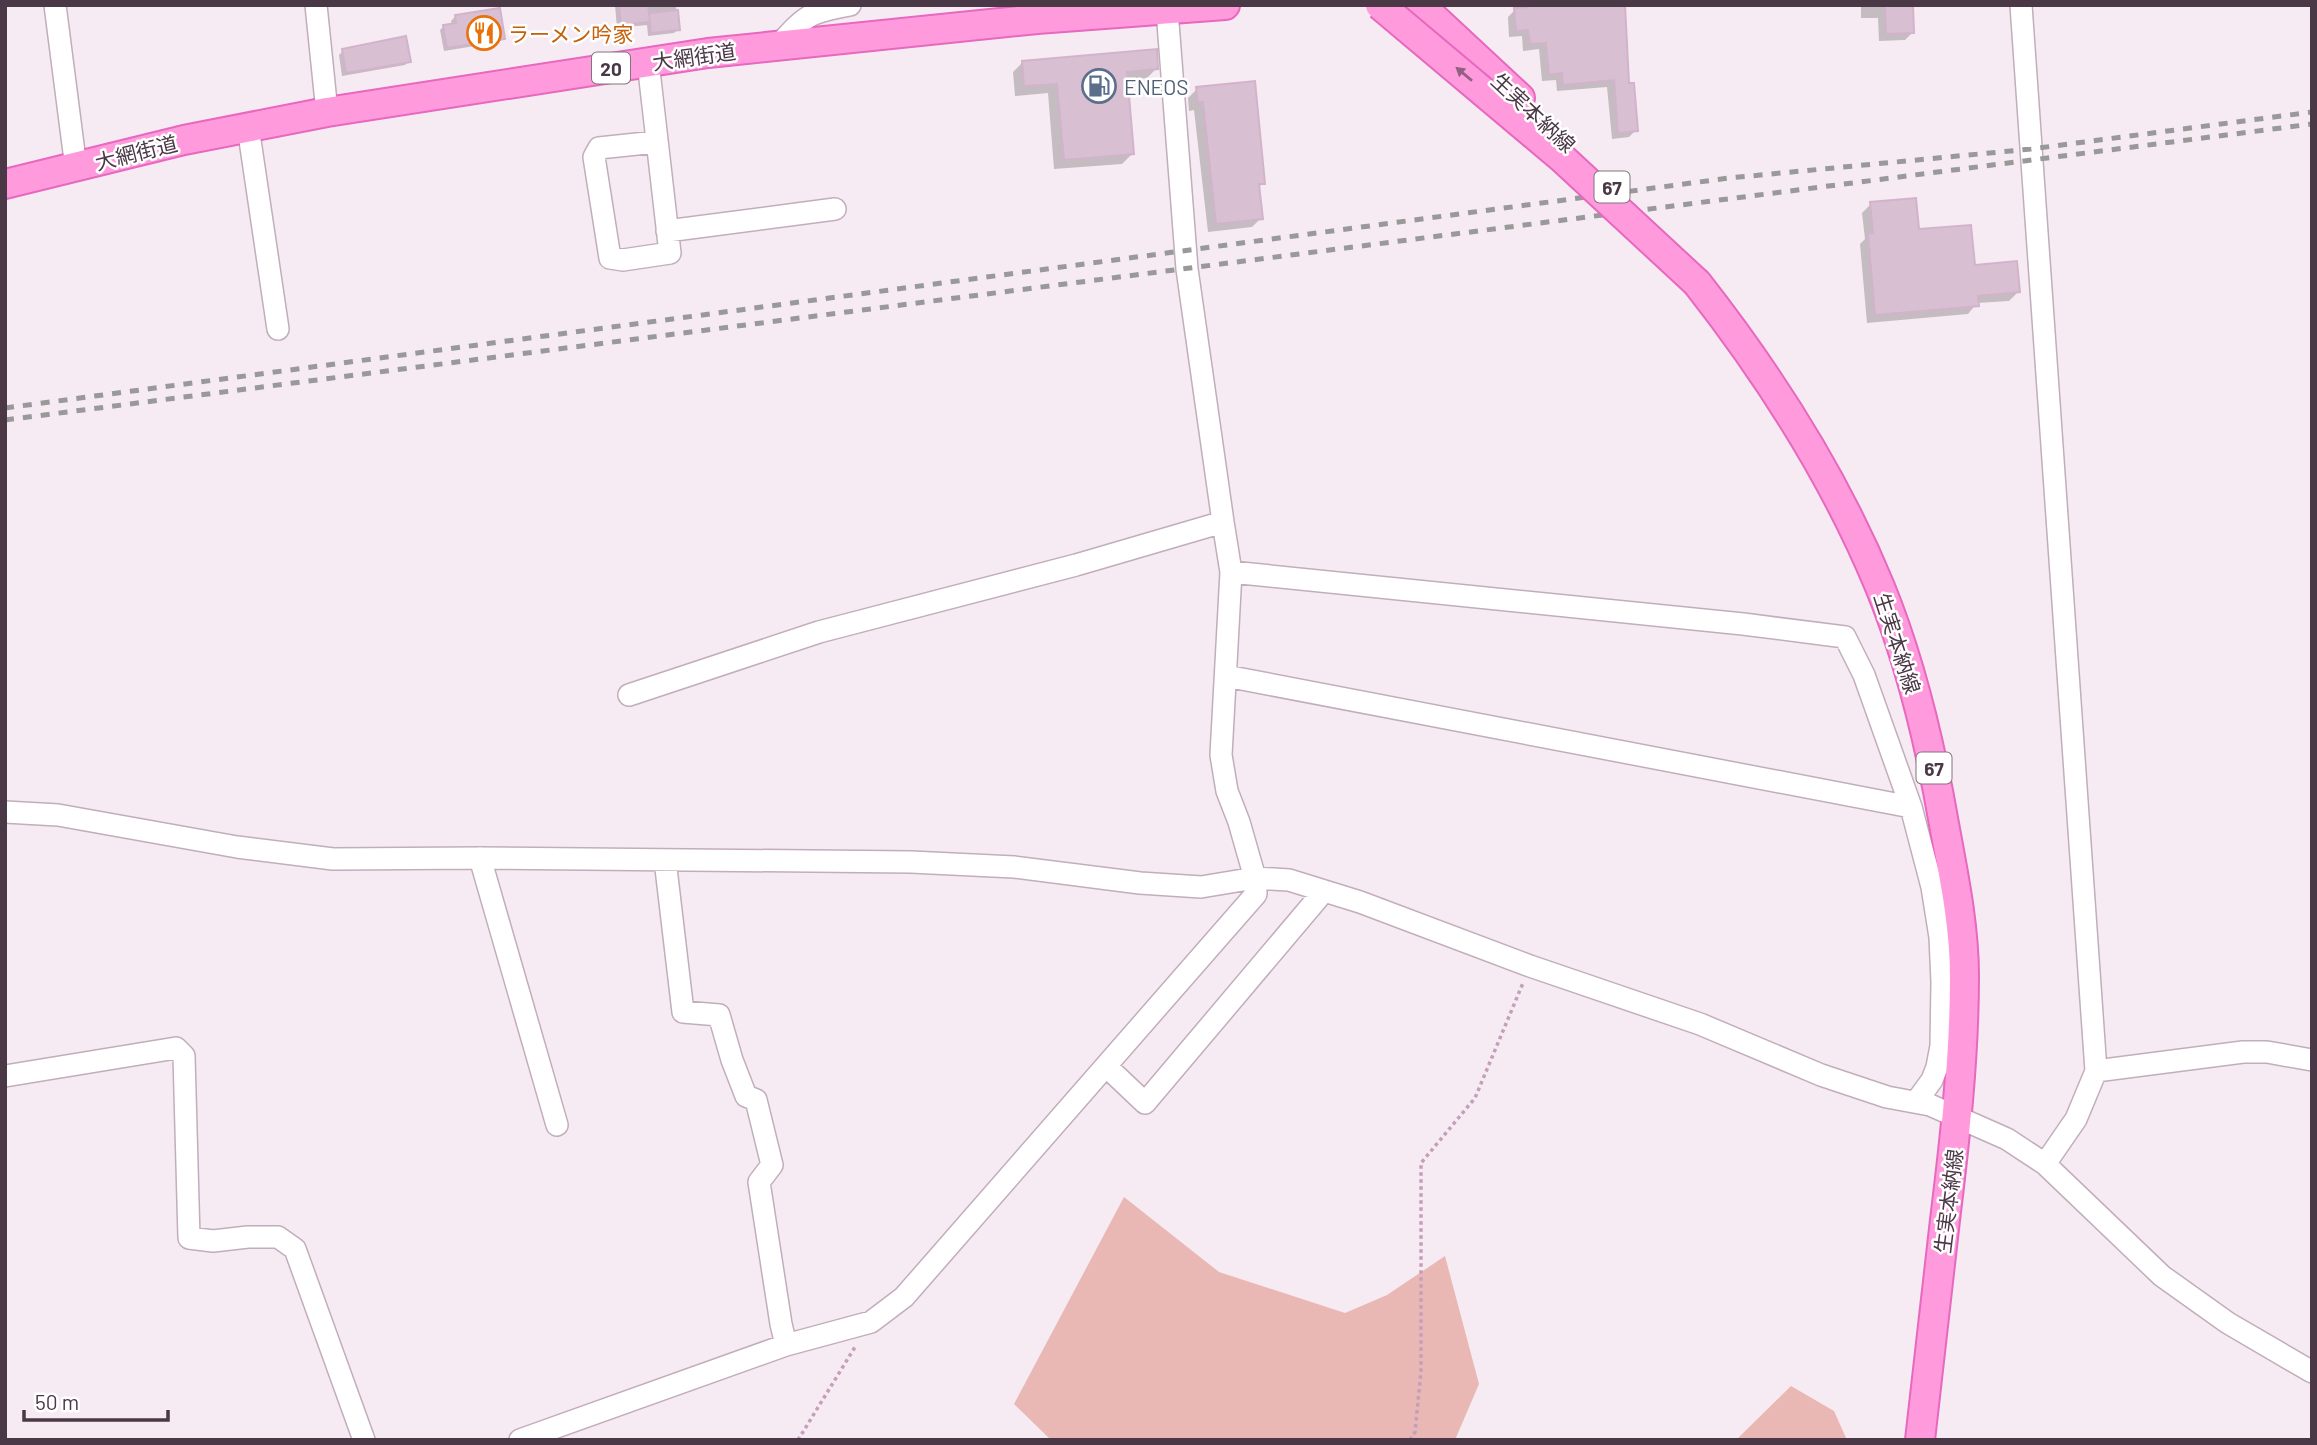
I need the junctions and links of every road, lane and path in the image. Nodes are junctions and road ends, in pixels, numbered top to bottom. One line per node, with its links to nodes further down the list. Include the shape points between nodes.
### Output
1 (55, 5): 17 (street)
2 (316, 5): 14 (street)
3 (850, 5): 11 (street, via 818,10)
4 (1225, 5): 9 (main road, 大網街道 / 20)
5 (1380, 5): 21 (main road, one-way to 5, bridge, via 1562,158)
6 (1420, 5): 13 (main road, 生実本納線 / 67)
7 (1444, 5): 13 (main road)
8 (2021, 5): 36 (street)
9 (1167, 9): 10 (main road, 大網街道 / 20); 23 (street, via 1187,269)
10 (1034, 10): 11 (main road, 大網街道 / 20)
11 (778, 46): 12 (main road, 大網街道 / 20)
12 (648, 62): 14 (main road, 大網街道 / 20); 16 (street)
13 (1520, 98): 21 (main road, 生実本納線 / 67, bridge, via 1608,182)
14 (327, 112): 15 (main road, 大網街道 / 20)
15 (248, 127): 17 (main road, 大網街道 / 20); 22 (street)
16 (656, 142): 20 (street); 20 (street, via 599,148 594,157 610,258 670,253)
17 (76, 167): 18 (main road, 大網街道 / 20)
18 (5, 184)
19 (835, 209): 20 (street)
20 (667, 231)
21 (1697, 283): 39 (main road, 生実本納線 / 67, via 1735,332 1848,517 1881,589 1912,681 1933,759 1964,974)
22 (278, 329)
23 (1223, 522): 24 (street); 26 (street, via 819,632)
24 (1231, 572): 25 (street); 27 (street, via 1844,637 1864,675)
25 (1226, 676): 27 (street); 31 (street, via 1221,755 1227,791)
26 (629, 695)
27 (1911, 807): 38 (street, via 1932,887 1942,982 1937,1067)
28 (5, 812): 29 (street, via 58,815 333,859)
29 (480, 858): 30 (street); 40 (street)
30 (665, 860): 31 (street, via 1014,867 1201,887); 43 (street, via 683,1012 719,1015 746,1096 756,1100 772,1165 759,1181)
31 (1255, 878): 32 (street, via 1289,880); 35 (street, via 1256,894)
32 (1324, 891): 33 (street); 35 (street, via 1145,1103)
33 (1531, 966): 38 (street, via 1700,1024 1821,1075); 48 (path, via 1475,1098 1421,1163 1421,1371 1415,1432)
34 (2312, 1060): 36 (street, via 2243,1052)
35 (1106, 1066): 42 (street, via 904,1297)
36 (2096, 1071): 41 (street, via 2076,1119)
37 (5, 1076): 45 (street, via 176,1048 184,1056 188,1238 278,1237 295,1249)
38 (1916, 1102): 39 (street)
39 (1958, 1116): 41 (street, via 2007,1139); 49 (main road, 生実本納線 / 67)
40 (557, 1125)
41 (2045, 1164): 44 (street, via 2162,1276 2228,1323)
42 (871, 1322): 43 (street); 47 (path)
43 (786, 1345): 46 (street)
44 (2312, 1372)
45 (364, 1440)
46 (520, 1440)
47 (798, 1440)
48 (1410, 1440)
49 (1920, 1440)

